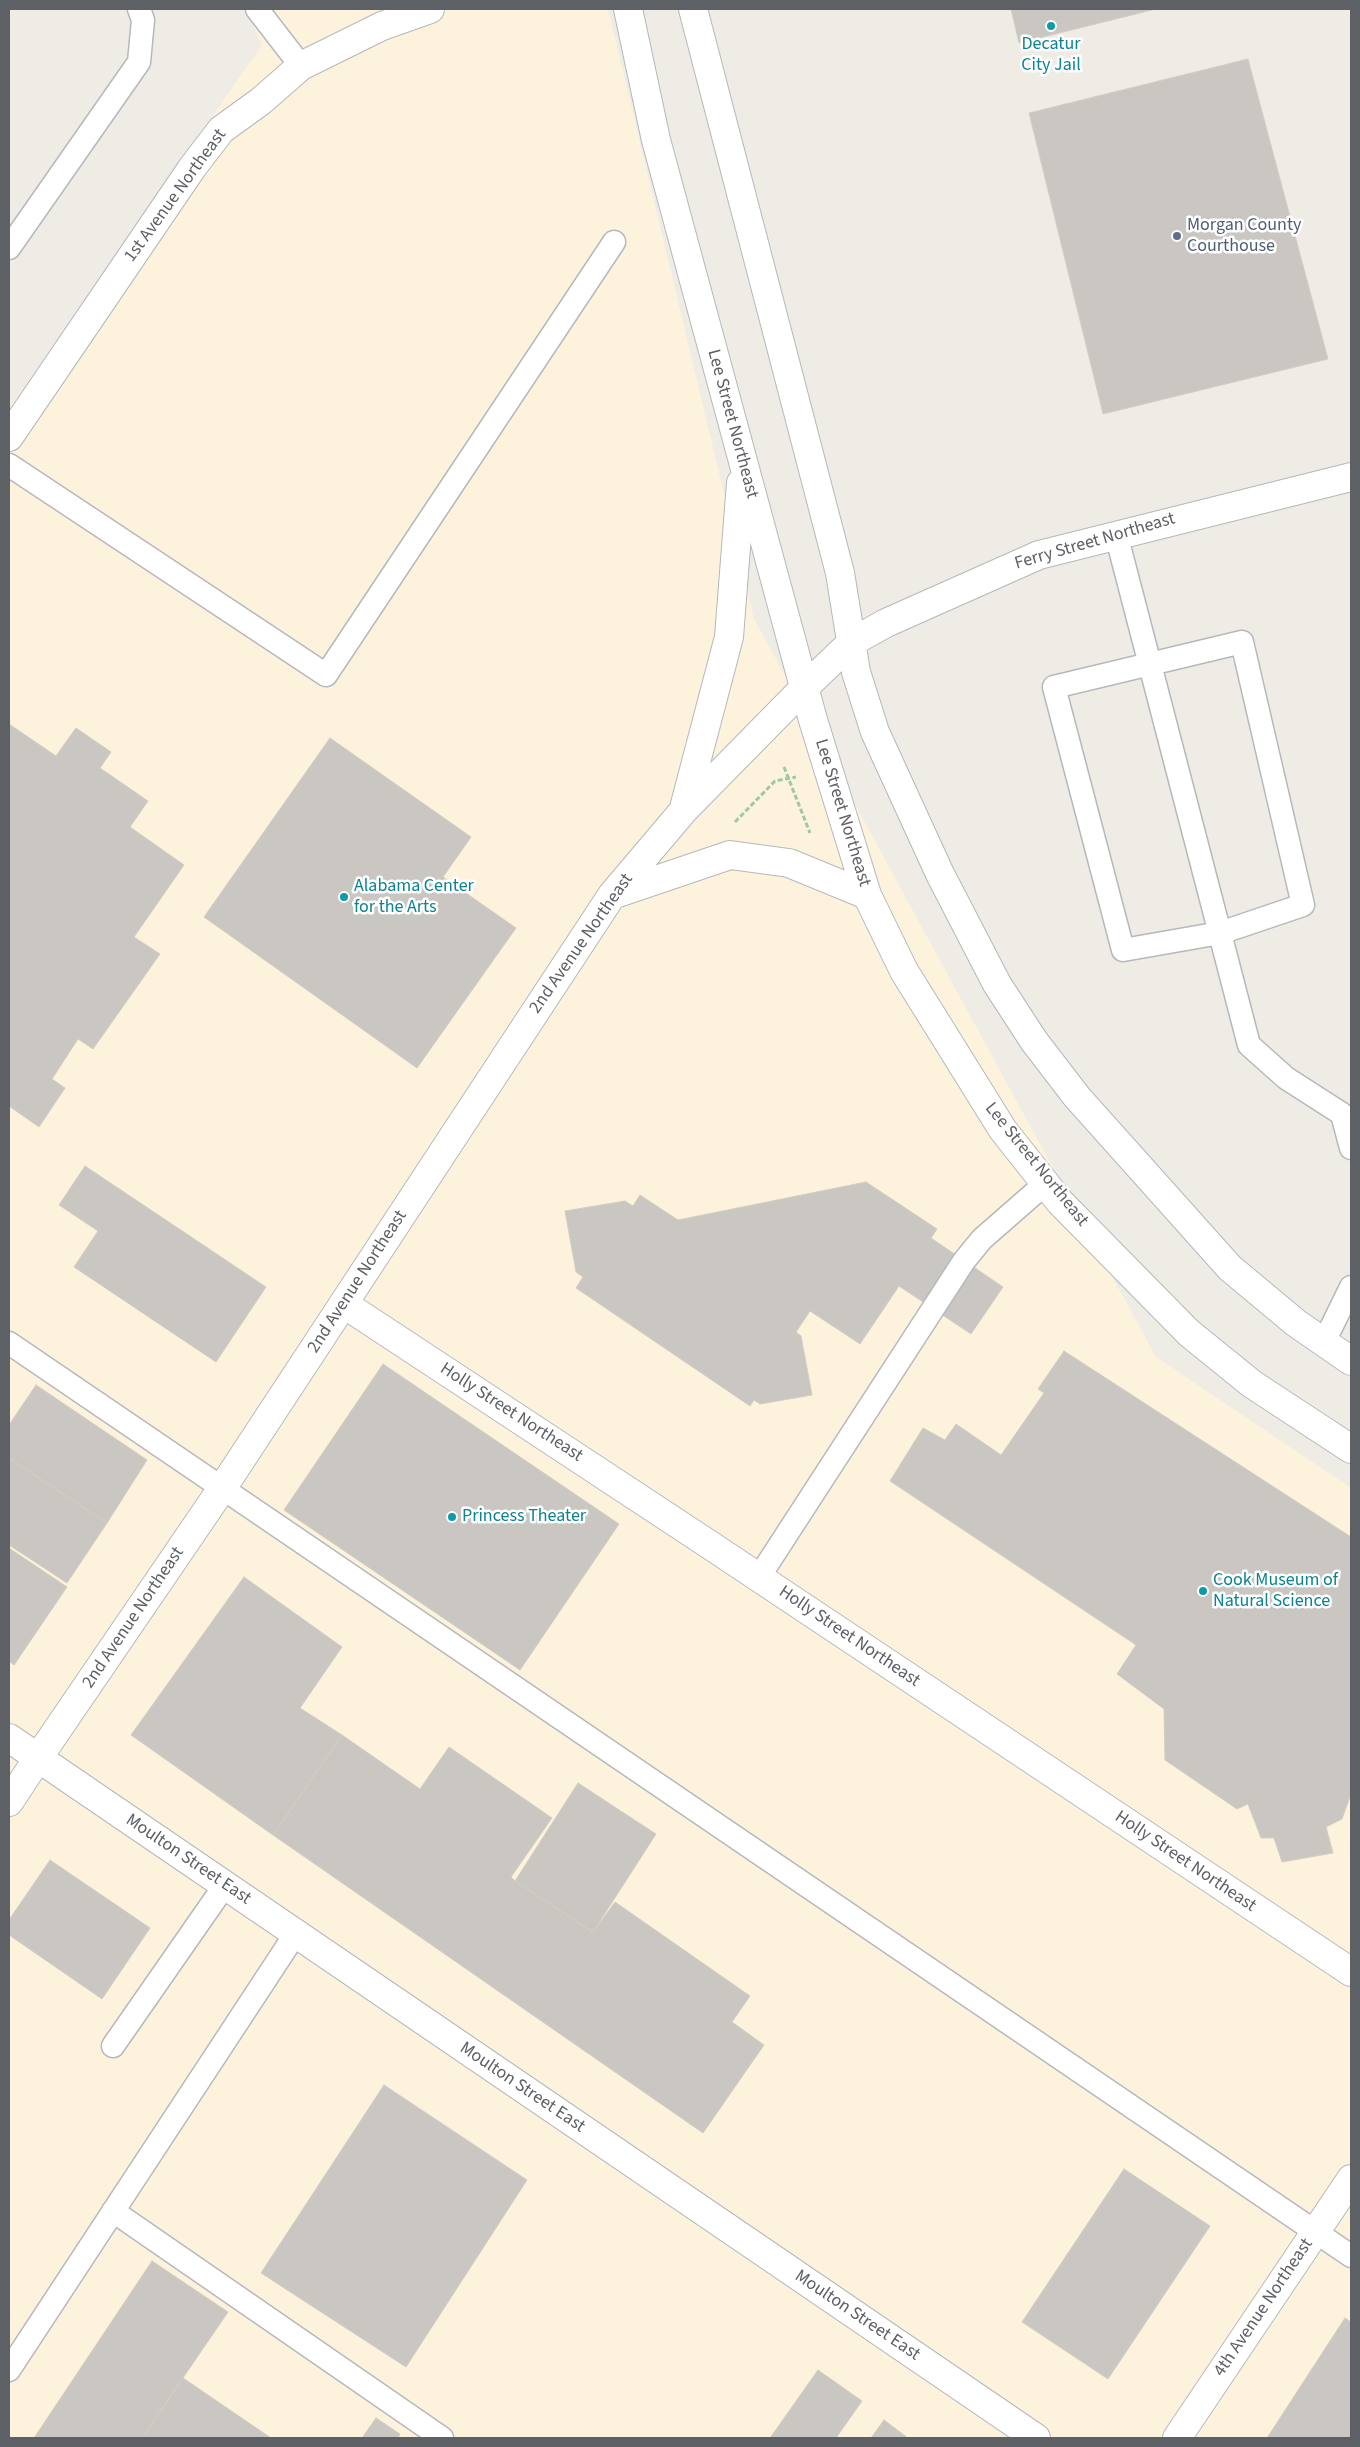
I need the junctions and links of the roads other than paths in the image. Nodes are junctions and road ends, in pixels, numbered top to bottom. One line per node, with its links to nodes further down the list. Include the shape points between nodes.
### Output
1 (139, 9): 8 (lane, via 143,20 139,62)
2 (257, 9): 6 (lane)
3 (430, 9): 6 (street, 1st Avenue Northeast, via 382,26)
4 (628, 9): 10 (street, Lee Street Northeast, via 656,140)
5 (693, 9): 14 (street, via 840,573)
6 (301, 66): 9 (street, 1st Avenue Northeast, via 261,102 221,130)
7 (614, 242): 11 (lane, via 326,675)
8 (9, 248)
9 (9, 437)
10 (742, 464): 16 (street, Lee Street Northeast); 17 (street, via 729,637)
11 (9, 465)
12 (1351, 478): 13 (street, Ferry Street Northeast)
13 (1116, 534): 14 (street, Ferry Street Northeast, via 1005,568); 15 (lane)
14 (852, 642): 16 (street, Ferry Street Northeast); 25 (street, via 856,672 879,741 967,930 1034,1041 1076,1096 1230,1268)
15 (1149, 664): 20 (lane); 20 (lane, via 1242,642 1303,905); 20 (lane, via 1054,687 1123,950)
16 (805, 686): 17 (street, 2nd Avenue Northeast); 19 (street, Lee Street Northeast)
17 (684, 810): 18 (street, 2nd Avenue Northeast)
18 (612, 895): 19 (street, via 730,855 789,863); 24 (street, 2nd Avenue Northeast)
19 (867, 895): 22 (street, Lee Street Northeast, via 904,971 958,1062 1003,1130)
20 (1220, 933): 21 (lane, via 1249,1045 1286,1078 1342,1114)
21 (1351, 1148)
22 (1046, 1183): 28 (street, Lee Street Northeast, via 1060,1202 1189,1333 1252,1384); 30 (lane, via 982,1239 964,1261)
23 (1351, 1288): 25 (lane)
24 (344, 1304): 29 (street, 2nd Avenue Northeast); 30 (street, Holly Street Northeast)
25 (1324, 1342): 27 (street)
26 (9, 1343): 29 (lane)
27 (1351, 1361)
28 (1351, 1449)
29 (223, 1487): 32 (street, 2nd Avenue Northeast); 40 (lane)
30 (750, 1571): 36 (street, Holly Street Northeast)
31 (9, 1738): 32 (street, Moulton Street East)
32 (38, 1758): 33 (street, 2nd Avenue Northeast); 34 (street, Moulton Street East)
33 (9, 1802)
34 (225, 1885): 35 (street, Moulton Street East); 37 (lane)
35 (296, 1934): 39 (lane); 44 (street, Moulton Street East)
36 (1351, 1972)
37 (113, 2046)
38 (1351, 2179): 40 (street, 4th Avenue Northeast)
39 (113, 2211): 42 (lane); 43 (lane)
40 (1315, 2232): 41 (lane); 45 (street, 4th Avenue Northeast)
41 (1351, 2256)
42 (9, 2370)
43 (442, 2438)
44 (1036, 2438)
45 (1176, 2438)

